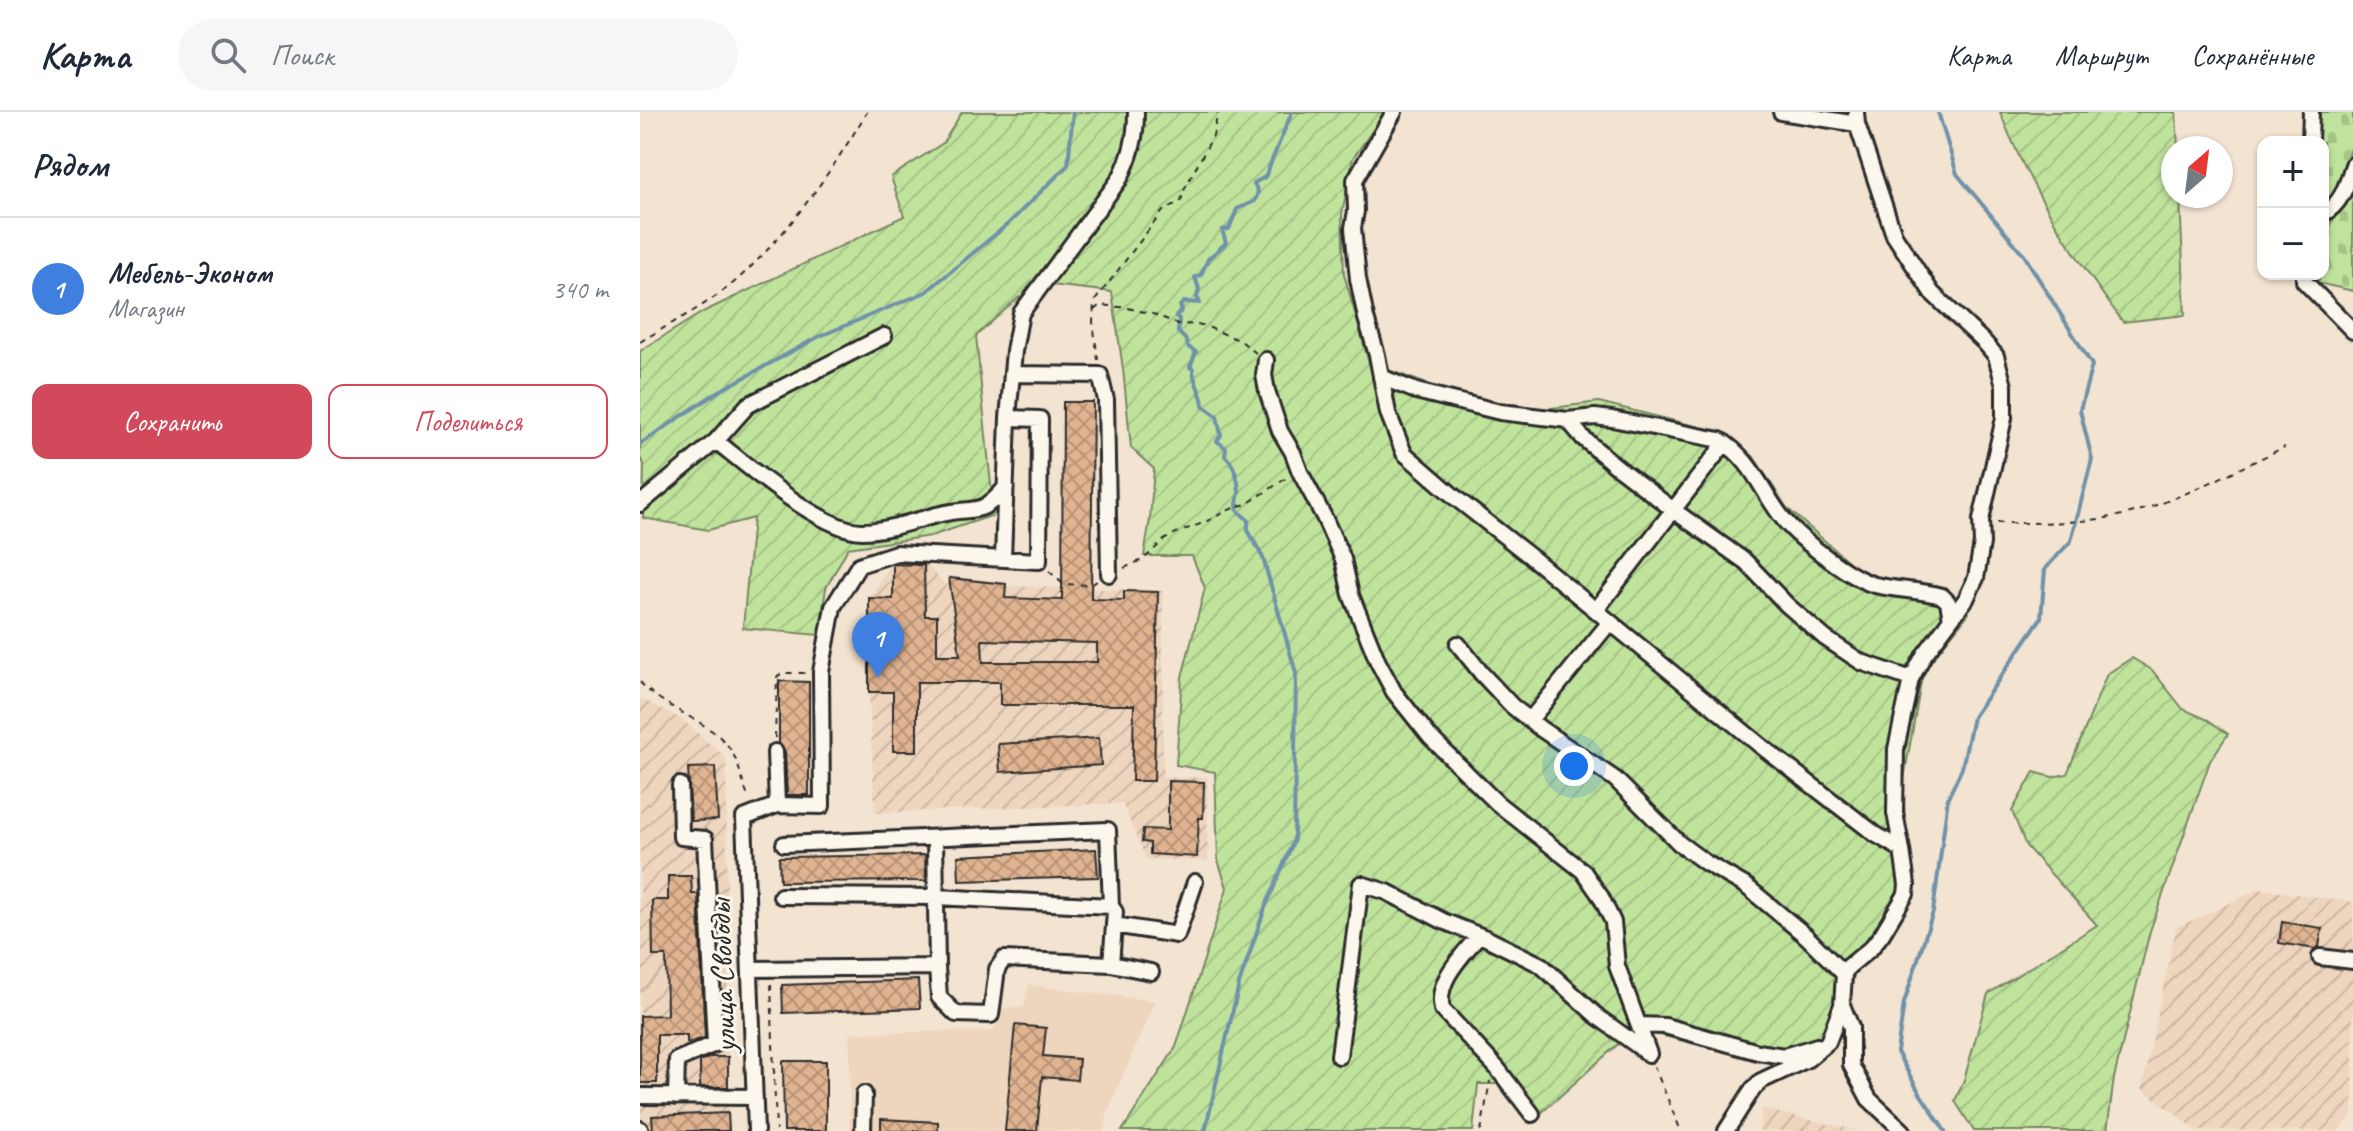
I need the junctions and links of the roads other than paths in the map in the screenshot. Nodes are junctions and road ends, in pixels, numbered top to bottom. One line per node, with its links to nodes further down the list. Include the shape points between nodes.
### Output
1 (1136, 112): 13 (street, via 1136,134 1119,180 1021,313)
2 (1394, 112): 14 (street, via 1355,180 1358,279)
3 (1781, 112): 5 (street)
4 (2311, 112): 6 (street)
5 (1856, 118): 25 (street, via 1894,235 1932,293 1996,356 2004,386 2004,418 1981,520 1976,578)
6 (2310, 136)
7 (2353, 165): 8 (street, via 2345,192)
8 (2329, 211)
9 (2304, 280): 10 (street)
10 (2353, 331)
11 (884, 336): 17 (street, via 748,405)
12 (1266, 360): 50 (street, via 1267,391 1280,431 1343,559 1351,595 1394,692 1430,737 1497,803 1583,871 1613,922 1617,966)
13 (1013, 374): 15 (street); 23 (street, via 1100,375 1106,400)
14 (1381, 377): 16 (street, via 1458,403); 24 (street, via 1404,453)
15 (1008, 418): 19 (street); 22 (street, via 1040,419 1039,561)
16 (1568, 420): 18 (street, via 1612,419); 21 (street, via 1589,444)
17 (716, 441): 19 (street, via 804,507 860,531 969,512 991,504); 20 (street)
18 (1725, 443): 21 (street); 25 (street, via 1747,462 1787,523 1823,554 1873,585 1942,596)
19 (1006, 487): 22 (street)
20 (640, 504)
21 (1674, 510): 24 (street); 28 (street, via 1746,562 1825,638 1861,662)
22 (1003, 559): 32 (street, via 896,553 859,565 833,607 821,672 822,806)
23 (1109, 574)
24 (1596, 610): 26 (street)
25 (1951, 619): 28 (street)
26 (1610, 622): 29 (street); 35 (street, via 1761,746)
27 (1458, 644): 29 (street)
28 (1911, 679): 35 (street, via 1896,749 1895,813)
29 (1530, 720): 48 (street, via 1615,779 1680,844 1746,886)
30 (775, 752): 32 (street)
31 (680, 785): 55 (street, via 681,837 705,839 715,1044 677,1060)
32 (777, 805): 46 (street, улица Свободы, via 750,816)
33 (935, 838): 34 (street); 38 (street); 39 (street, via 1108,830)
34 (784, 844)
35 (1902, 850): 48 (street, via 1906,894 1882,934)
36 (1195, 882): 40 (street, via 1177,935)
37 (781, 896): 38 (street)
38 (937, 897): 39 (street); 45 (street)
39 (1111, 906): 40 (street)
40 (1114, 925): 44 (street)
41 (1479, 935): 50 (street, via 1541,965 1649,1054); 52 (street, via 1361,884); 57 (street, via 1446,979 1442,1009)
42 (2320, 957): 43 (street)
43 (2353, 961)
44 (1111, 964): 45 (street, via 1004,959 997,969 991,1015 956,1014 939,997); 47 (street)
45 (937, 967): 46 (street)
46 (750, 969): 56 (street, улица Свободы)
47 (1151, 972)
48 (1844, 974): 49 (street)
49 (1842, 1005): 51 (street); 61 (street, via 1851,1027 1851,1065 1869,1099)
50 (1639, 1025): 51 (street, via 1665,1026 1784,1056)
51 (1828, 1042): 60 (street, via 1808,1059 1761,1081)
52 (1339, 1056)
53 (864, 1094): 59 (street)
54 (640, 1096): 55 (street)
55 (676, 1097): 56 (street)
56 (755, 1097): 58 (street, улица Свободы)
57 (1532, 1114)
58 (756, 1131)
59 (863, 1131)
60 (1726, 1131)
61 (1903, 1131)

